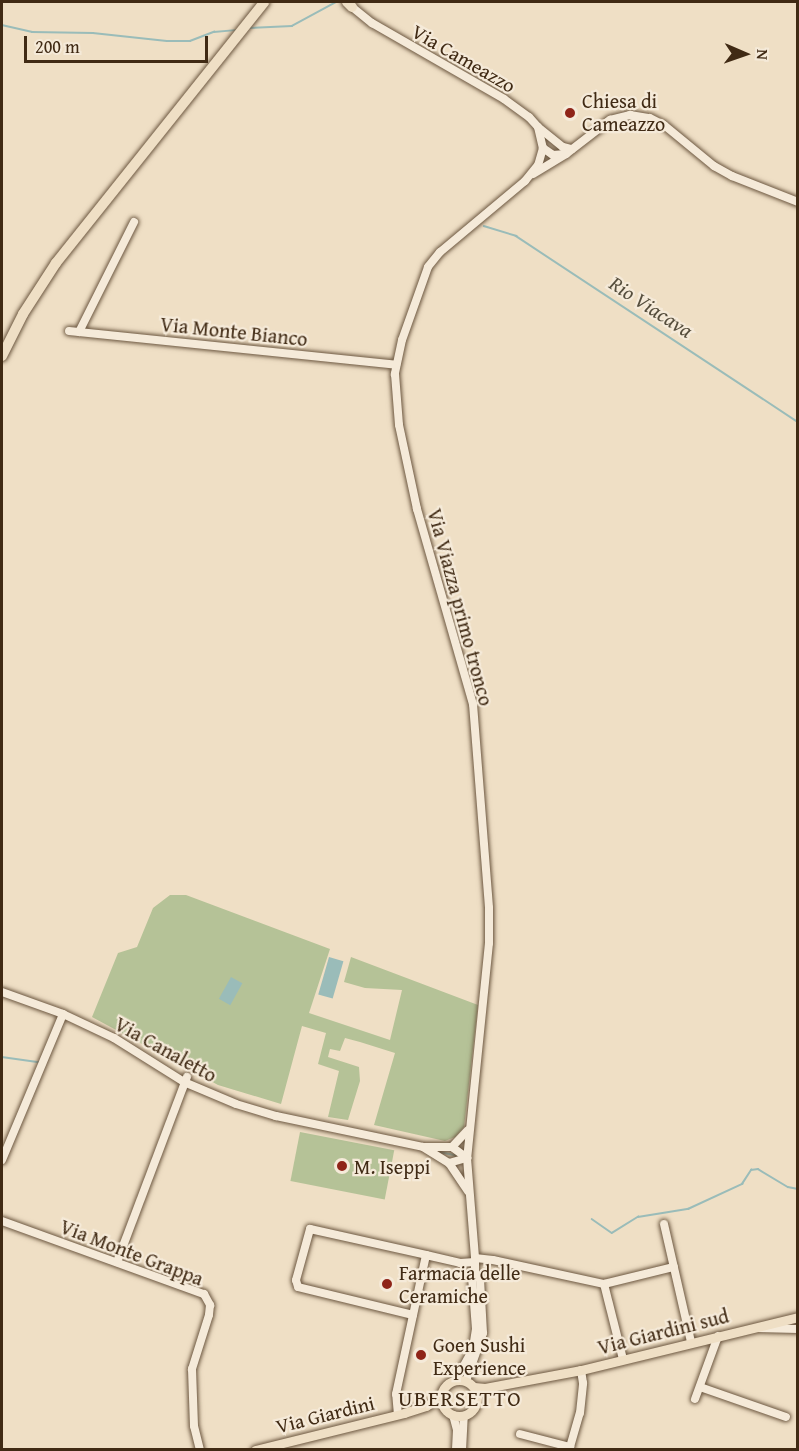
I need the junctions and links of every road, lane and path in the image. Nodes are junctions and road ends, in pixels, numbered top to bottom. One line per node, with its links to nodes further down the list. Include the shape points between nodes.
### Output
1 (264, 2): 12 (highway, via 56,263)
2 (349, 4): 3 (street, Via Cameazzo, via 400,41 504,99)
3 (538, 127): 4 (street, Via Cameazzo); 5 (street)
4 (559, 143): 5 (street); 6 (street, Via Cameazzo)
5 (543, 148): 6 (street, via 553,155); 7 (street, Via Viazza primo tronco)
6 (569, 152): 7 (street); 8 (street, via 610,120 630,115 650,118 714,166)
7 (531, 174): 13 (street, Via Viazza primo tronco, via 434,258 422,280)
8 (798, 202)
9 (134, 222): 11 (street)
10 (69, 331): 11 (street, Via Monte Bianco)
11 (79, 332): 13 (street, Via Monte Bianco)
12 (2, 356)
13 (396, 365): 17 (street, Via Viazza primo tronco, via 394,391 403,449 442,605 473,704 476,728 489,943)
14 (2, 992): 15 (street, Via Canaletto)
15 (63, 1014): 16 (street, Via Canaletto, via 114,1038); 21 (street)
16 (185, 1080): 18 (street, Via Canaletto, via 236,1104 276,1116); 28 (street)
17 (469, 1129): 19 (street); 20 (street, Via Viazza primo tronco)
18 (423, 1147): 19 (street, Via Canaletto); 22 (street, Via Canaletto)
19 (452, 1147): 20 (street)
20 (467, 1158): 22 (street); 23 (street, Via Viazza primo tronco)
21 (2, 1160)
22 (449, 1163): 23 (street, Via Canaletto)
23 (469, 1193): 27 (street, Via Viazza primo tronco)
24 (2, 1221): 28 (street, Via Monte Grappa)
25 (664, 1224): 29 (street)
26 (426, 1255): 27 (street, via 460,1263); 32 (street); 32 (street, via 312,1229 307,1233 296,1280 298,1287)
27 (475, 1260): 30 (street, Via Viazza primo tronco); 31 (street, via 493,1260)
28 (117, 1262): 52 (street, Via Monte Grappa, via 204,1294 210,1305 192,1369 194,1426)
29 (674, 1267): 31 (street); 37 (street)
30 (475, 1273): 41 (street, Via Viazza primo tronco, via 475,1339); 42 (street, Via Viazza primo tronco, via 480,1279 483,1333)
31 (604, 1284): 38 (street)
32 (413, 1315): 48 (street, via 396,1394)
33 (798, 1317): 34 (main road, Via Giardini sud)
34 (752, 1328): 35 (street); 36 (main road, Via Giardini sud)
35 (798, 1329)
36 (718, 1336): 37 (main road, Via Giardini sud); 43 (street)
37 (692, 1342): 38 (main road, Via Giardini sud)
38 (623, 1359): 39 (main road, Via Giardini sud)
39 (581, 1370): 40 (main road, Via Giardini sud); 51 (street, via 580,1413 570,1447)
40 (537, 1379): 42 (main road, via 485,1388); 46 (main road, via 486,1394)
41 (456, 1380): 42 (main road); 44 (main road, Via Giardini, via 446,1386)
42 (470, 1384): 46 (main road)
43 (699, 1387): 45 (street); 50 (street)
44 (441, 1396): 47 (main road); 48 (main road, Via Giardini)
45 (695, 1399)
46 (477, 1401): 49 (main road)
47 (449, 1412): 48 (main road, Via Giardini); 49 (main road, Via Giardini); 54 (street, via 457,1430)
48 (401, 1414): 53 (main road, Via Giardini)
49 (464, 1416): 55 (street)
50 (786, 1417)
51 (520, 1434)
52 (200, 1449)
53 (255, 1449)
54 (456, 1449)
55 (462, 1449)

